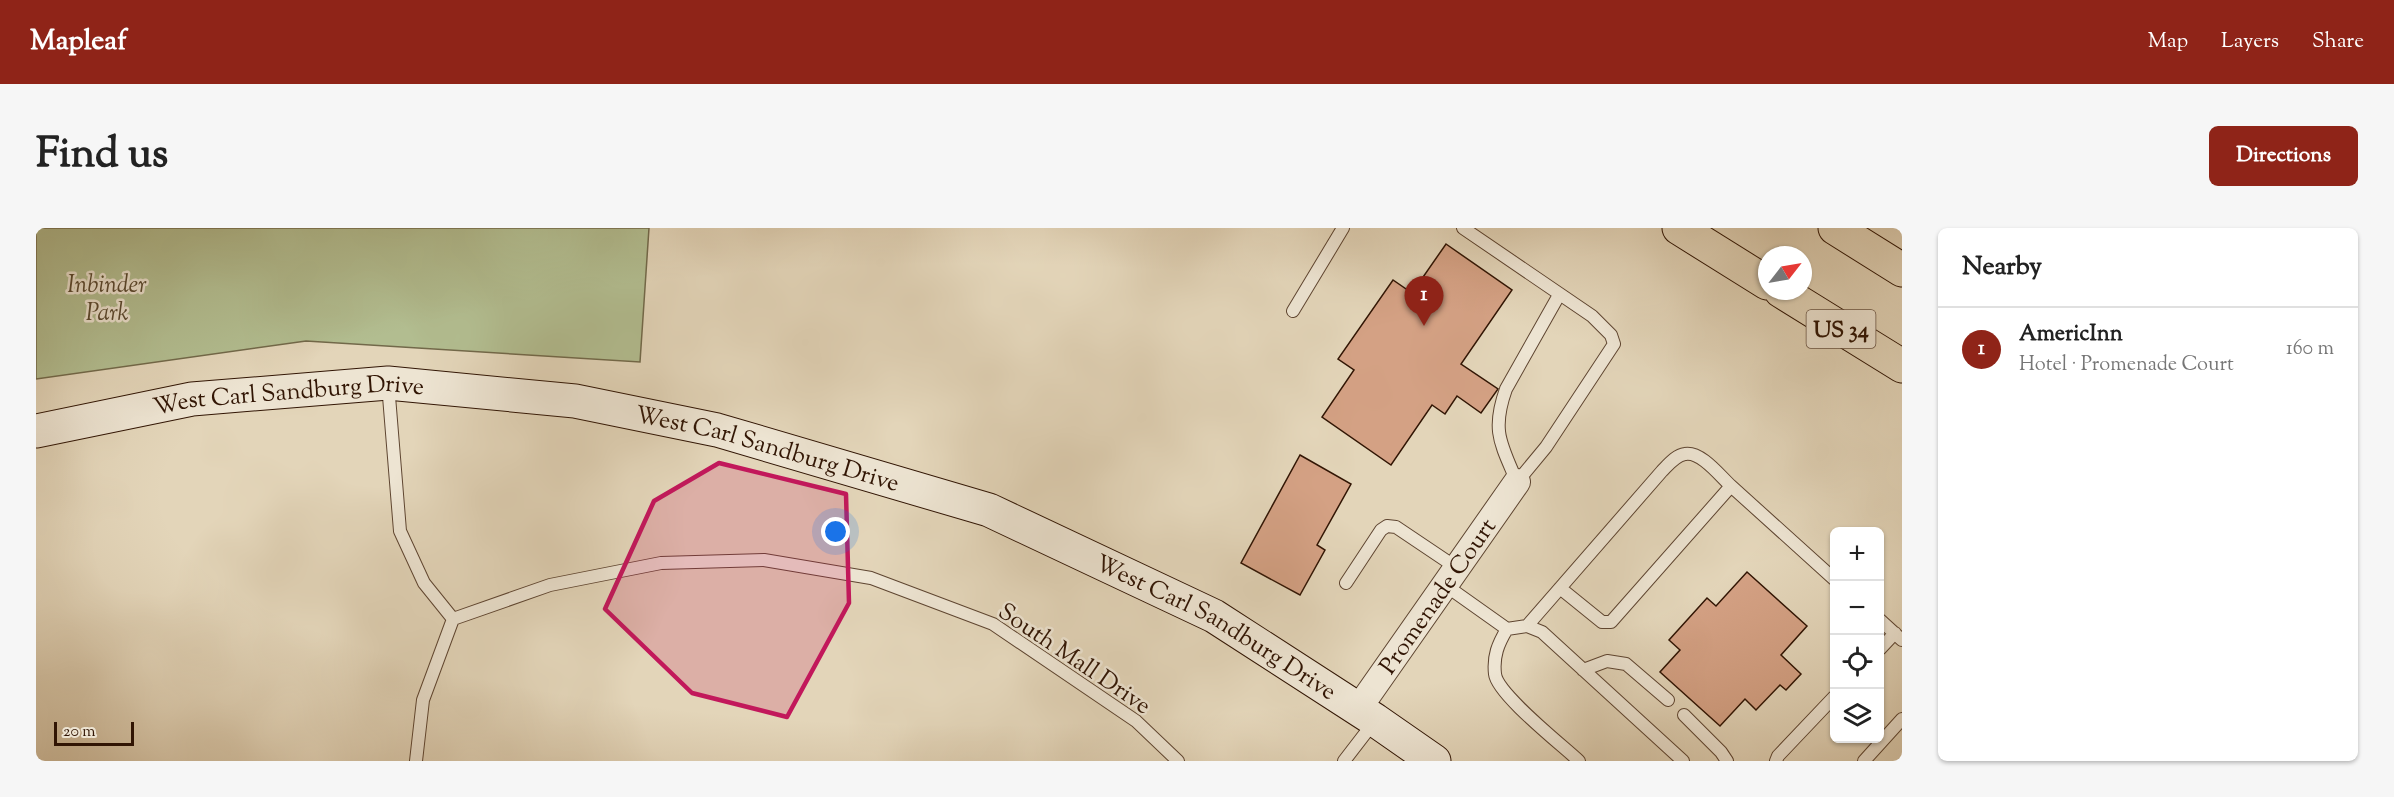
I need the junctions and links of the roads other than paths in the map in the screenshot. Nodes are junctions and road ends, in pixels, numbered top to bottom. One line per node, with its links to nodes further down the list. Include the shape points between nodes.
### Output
1 (1343, 228): 9 (lane)
2 (1463, 228): 7 (lane)
3 (1679, 228): 6 (highway)
4 (1835, 228): 5 (highway)
5 (1902, 270)
6 (1758, 277)
7 (1559, 295): 13 (lane, via 1500,405 1497,427); 13 (lane, via 1592,316 1611,335 1614,344 1546,447)
8 (1795, 300): 10 (highway, US 34)
9 (1293, 311)
10 (1902, 366)
11 (388, 383): 12 (street, West Carl Sandburg Drive, via 192,399); 19 (lane, via 400,531 424,583); 28 (street, West Carl Sandburg Drive, via 575,401 717,430 989,510 1214,616)
12 (36, 431)
13 (1517, 482): 16 (street, Promenade Court)
14 (1731, 486): 15 (lane); 18 (lane, via 1695,454 1676,458); 18 (lane, via 1611,622 1602,622)
15 (1830, 575)
16 (1451, 577): 17 (lane, via 1396,527 1387,526); 22 (lane); 28 (street, Promenade Court)
17 (1346, 583)
18 (1560, 588): 21 (lane)
19 (453, 619): 31 (lane, via 423,700); 32 (lane, South Mall Drive, via 550,585 661,562 764,560 871,578 993,624 1136,721)
20 (1884, 624): 23 (lane)
21 (1527, 626): 22 (lane); 25 (lane, via 1542,632)
22 (1507, 629): 35 (lane, via 1496,648 1495,676 1506,695)
23 (1898, 637): 24 (lane)
24 (1884, 646)
25 (1582, 670): 26 (lane, via 1607,661 1626,664); 36 (lane)
26 (1668, 700)
27 (1830, 701): 38 (lane)
28 (1367, 715): 33 (lane); 34 (street, West Carl Sandburg Drive)
29 (1684, 715): 37 (lane)
30 (1902, 719): 39 (lane)
31 (416, 761)
32 (1178, 761)
33 (1344, 761)
34 (1434, 761)
35 (1579, 761)
36 (1683, 761)
37 (1727, 761)
38 (1776, 761)
39 (1864, 761)

